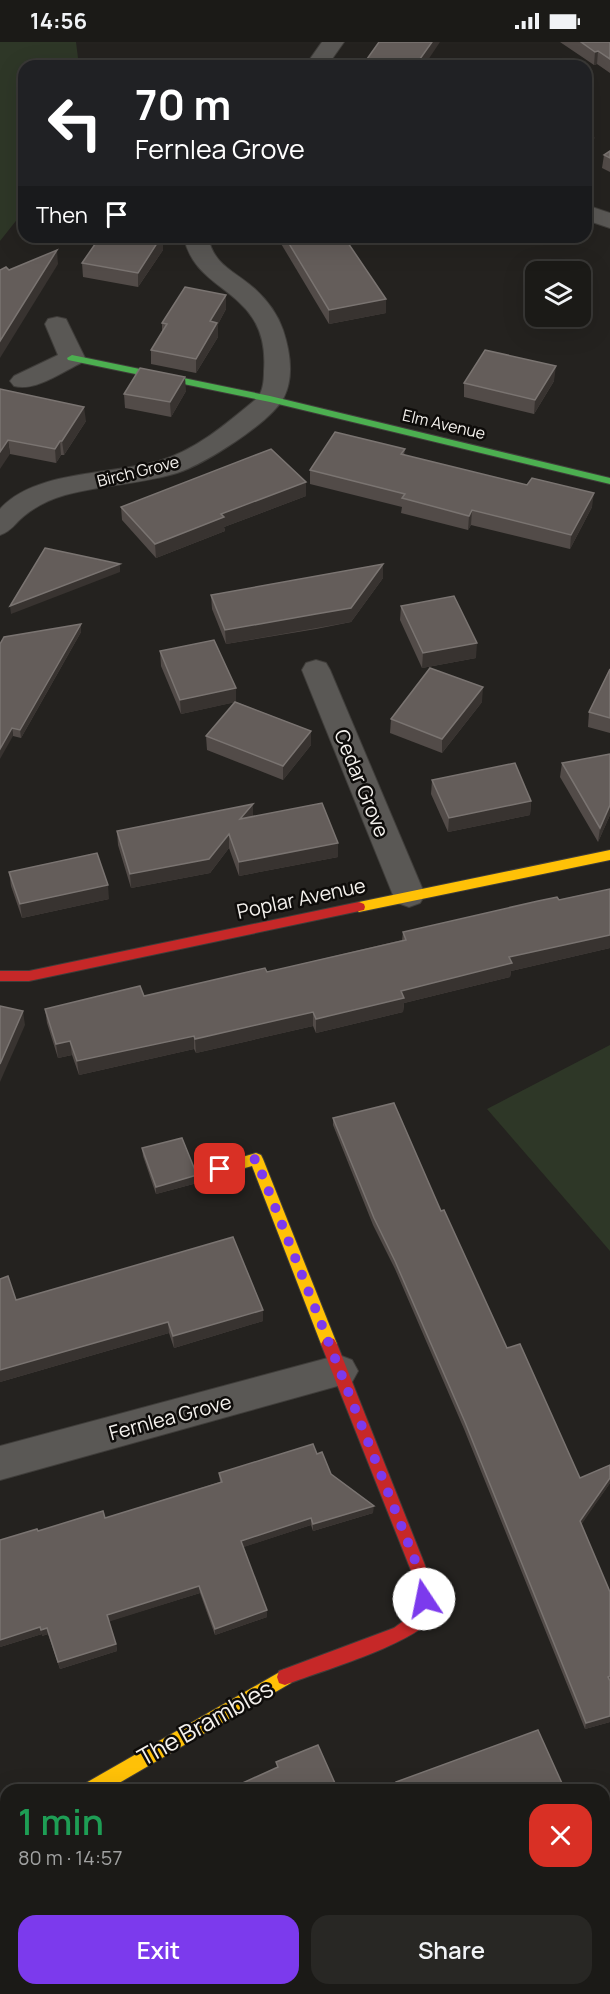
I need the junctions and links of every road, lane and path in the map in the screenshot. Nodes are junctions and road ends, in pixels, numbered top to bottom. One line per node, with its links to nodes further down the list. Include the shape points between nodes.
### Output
1 (333, 42): 2 (street)
2 (320, 60)
3 (197, 243): 7 (street, via 209,266 240,288 268,320 275,337 278,370)
4 (57, 324): 5 (street)
5 (72, 358): 6 (street); 7 (street)
6 (22, 381)
7 (270, 399): 8 (street, Elm Avenue); 9 (street, Birch Grove, via 219,443 192,457 150,471 47,491 21,504)
8 (610, 480)
9 (0, 526)
10 (315, 670): 12 (street, Cedar Grove)
11 (610, 855): 12 (street, Poplar Avenue)
12 (409, 895): 13 (street, Poplar Avenue, via 39,974)
13 (0, 976)
14 (220, 1169): 15 (street, via 256,1159)
15 (339, 1371): 16 (street, Fernlea Grove); 17 (street, The Brambles, via 424,1583 425,1614 400,1634 291,1673)
16 (0, 1463)
17 (100, 1784)

